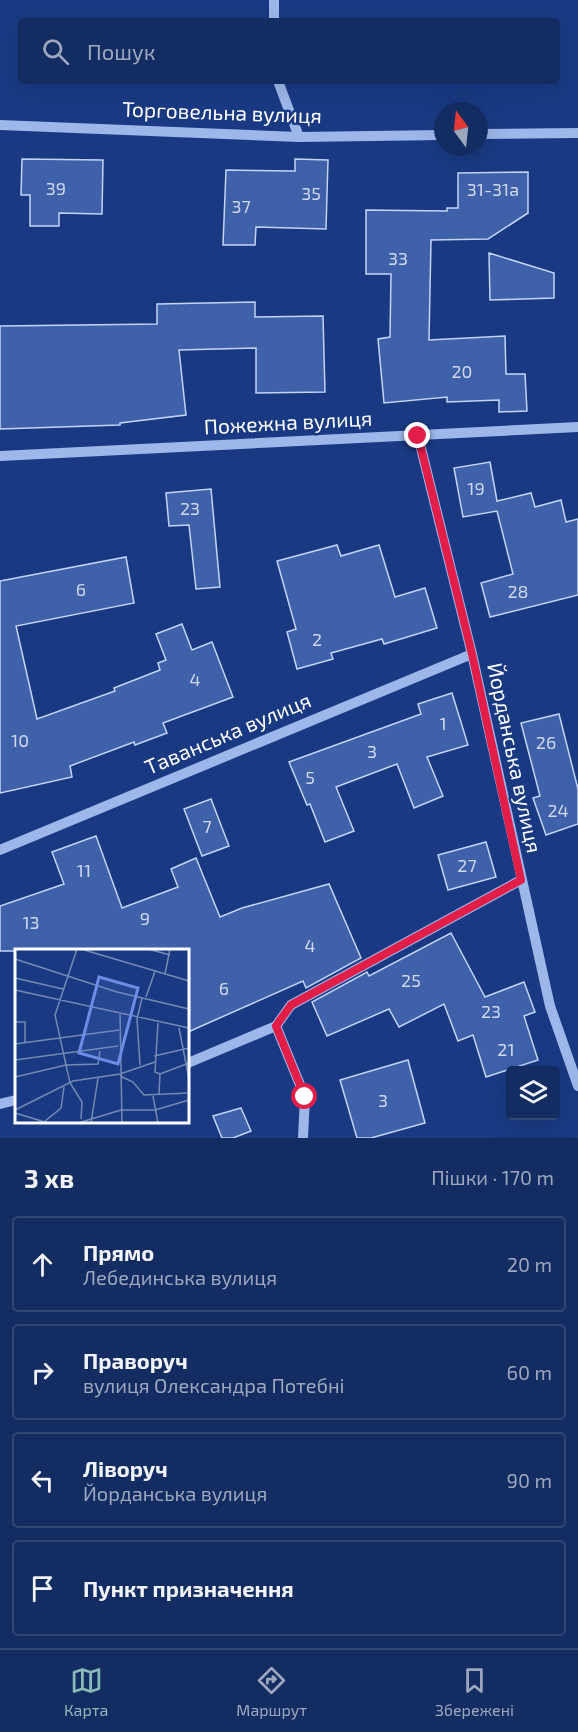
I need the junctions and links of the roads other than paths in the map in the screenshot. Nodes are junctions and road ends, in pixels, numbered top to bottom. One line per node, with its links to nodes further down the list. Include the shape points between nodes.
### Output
1 (274, 0): 2 (street)
2 (274, 18)
3 (279, 84): 8 (street)
4 (0, 125): 8 (street, Торговельна вулиця)
5 (578, 133): 6 (street)
6 (488, 134)
7 (434, 135): 8 (street, Торговельна вулиця)
8 (299, 137)
9 (578, 427): 10 (street, Пожежна вулиця)
10 (418, 436): 11 (street, Пожежна вулиця); 12 (street, Йорданська вулиця)
11 (0, 456)
12 (472, 654): 13 (street, Таванська вулиця); 14 (street, Йорданська вулиця)
13 (0, 850)
14 (521, 880): 15 (street, via 291,1005); 17 (street, Йорданська вулиця, via 550,1006)
15 (276, 1026): 16 (street); 20 (street, via 305,1097)
16 (189, 1063)
17 (578, 1086)
18 (15, 1100): 19 (street)
19 (0, 1104)
20 (303, 1138)

